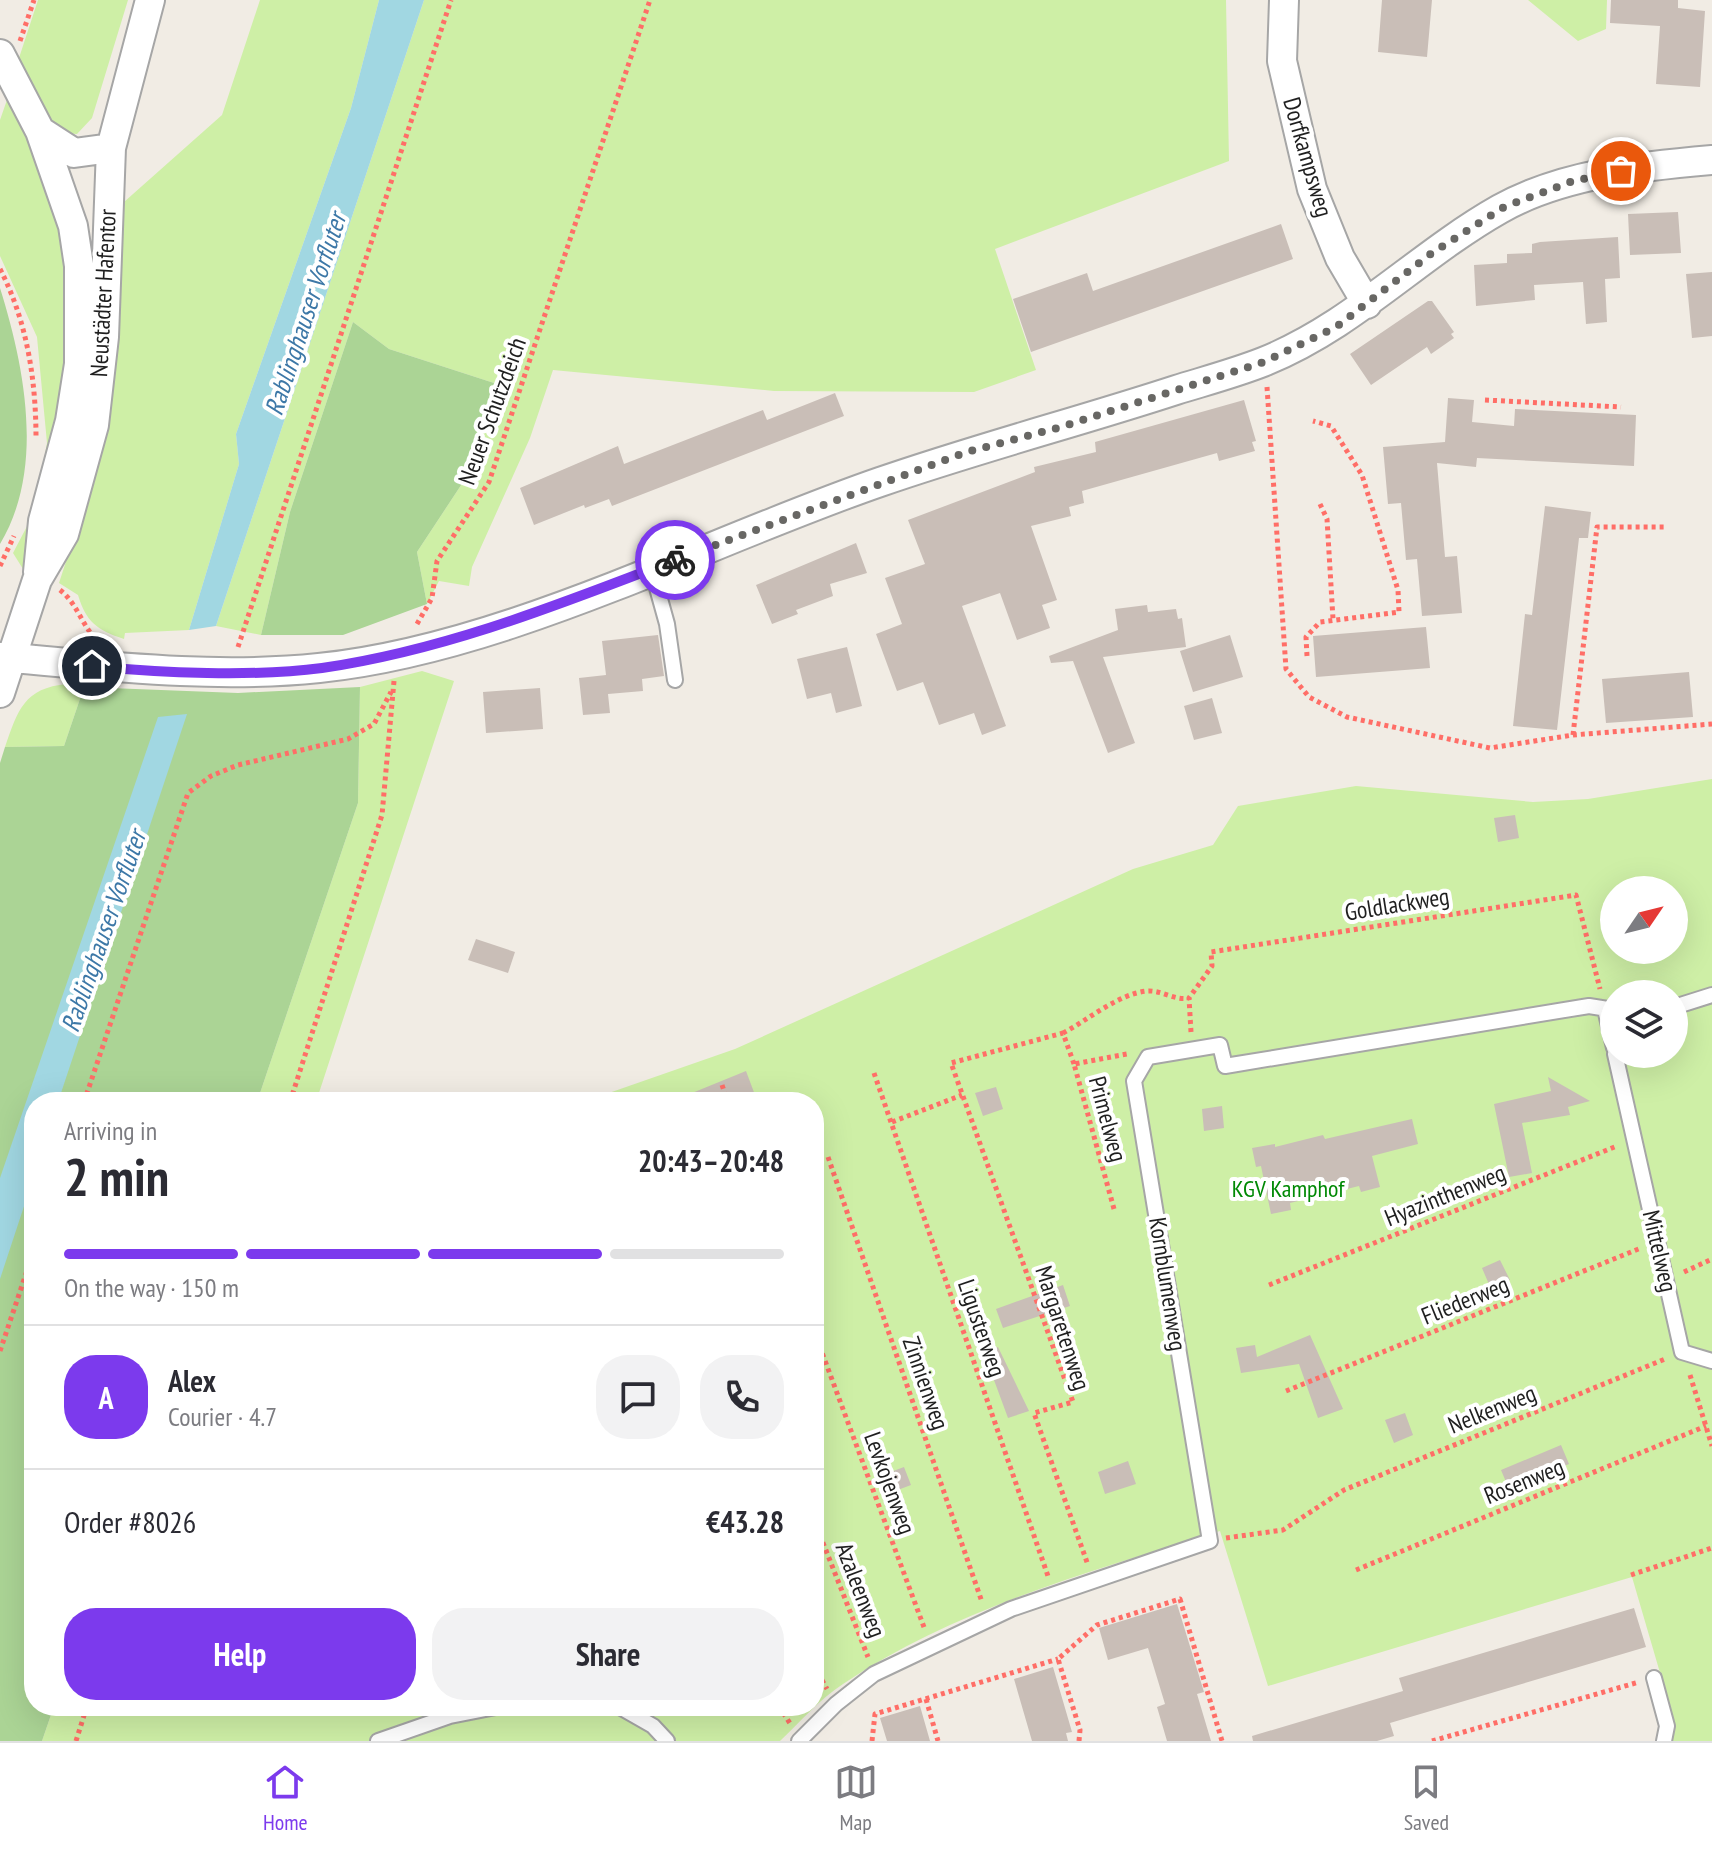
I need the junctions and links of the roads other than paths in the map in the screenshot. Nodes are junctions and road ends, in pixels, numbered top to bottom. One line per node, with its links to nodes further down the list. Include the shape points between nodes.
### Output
1 (150, 0): 5 (street, Neustädter Hafentor)
2 (1284, 0): 7 (street, Dorfkampsweg, via 1282,61 1312,189 1340,258)
3 (8, 54): 4 (street, Neustädter Hafentor)
4 (40, 131): 5 (street, via 74,153); 9 (street, Neustädter Hafentor, via 73,226 81,321 72,406 43,521)
5 (111, 148): 9 (street, Neustädter Hafentor, via 104,337 94,425 64,534)
6 (1712, 160): 7 (street, via 1648,165 1573,181 1504,207 1432,253)
7 (1367, 304): 8 (street, via 1336,327 1264,362 967,452)
8 (651, 569): 10 (street, via 559,606 399,654 320,668 116,668); 11 (lane, via 667,624)
9 (37, 580): 10 (street, Neustädter Hafentor)
10 (6, 657): 12 (street, Neustädter Hafentor)
11 (675, 680)
12 (0, 693)
13 (1712, 995): 14 (lane)
14 (1688, 1003)
15 (1600, 1008): 23 (lane, Kornblumenweg, via 1225,1066 1220,1045 1148,1057 1134,1081 1210,1541 988,1620 874,1674)
16 (1619, 1068): 17 (lane, Mittelweg, via 1682,1352)
17 (1712, 1361)
18 (1654, 1678): 24 (lane, via 1667,1726)
19 (450, 1716): 21 (lane)
20 (636, 1716): 22 (lane)
21 (378, 1741)
22 (667, 1741)
23 (799, 1741)
24 (1664, 1741)

